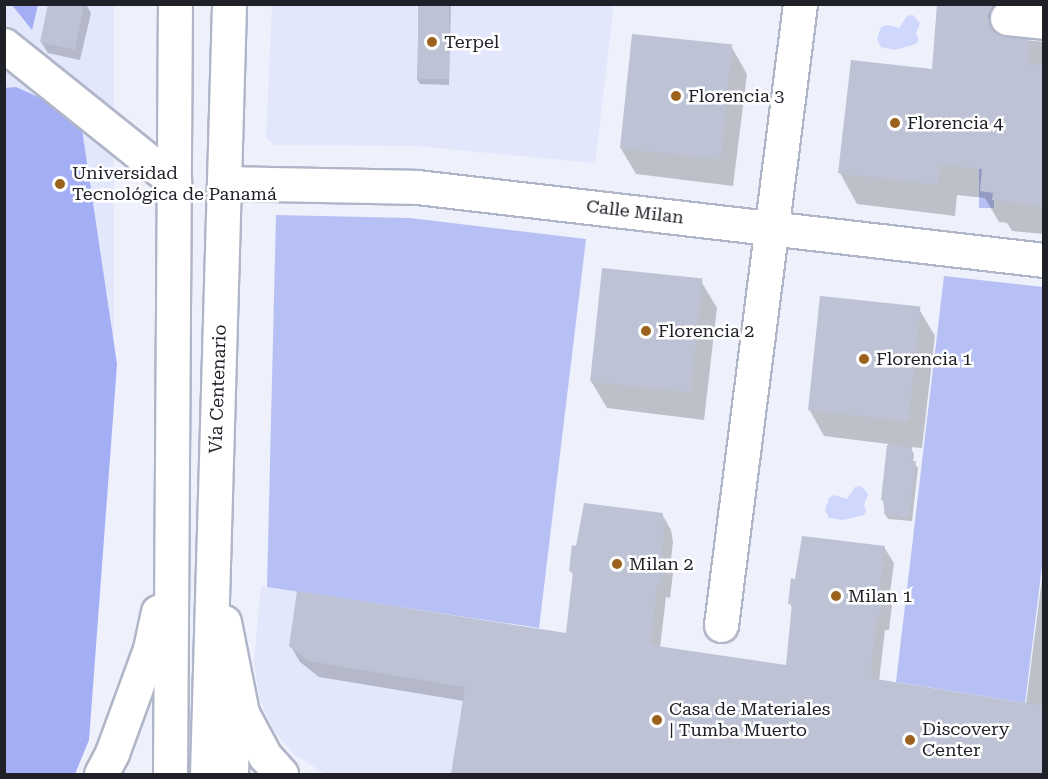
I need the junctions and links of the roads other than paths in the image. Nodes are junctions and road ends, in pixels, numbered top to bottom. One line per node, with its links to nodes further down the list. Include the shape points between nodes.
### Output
1 (174, 4): 7 (main road)
2 (229, 4): 8 (main road, Vía Centenario)
3 (800, 4): 9 (main road)
4 (1007, 18): 5 (main road)
5 (1044, 22)
6 (4, 45): 7 (main road)
7 (174, 181): 11 (main road)
8 (226, 183): 9 (main road, Calle Milan, via 417,187); 12 (main road, Vía Centenario)
9 (771, 228): 10 (main road, Calle Milan); 13 (main road)
10 (1044, 260)
11 (170, 555): 14 (main road); 18 (main road)
12 (212, 559): 15 (main road); 19 (main road, Vía Centenario)
13 (721, 625)
14 (150, 649): 16 (main road); 17 (main road)
15 (234, 671): 20 (main road); 21 (main road, via 242,713 251,733)
16 (101, 774)
17 (151, 774)
18 (170, 774)
19 (207, 774)
20 (231, 774)
21 (281, 774)

